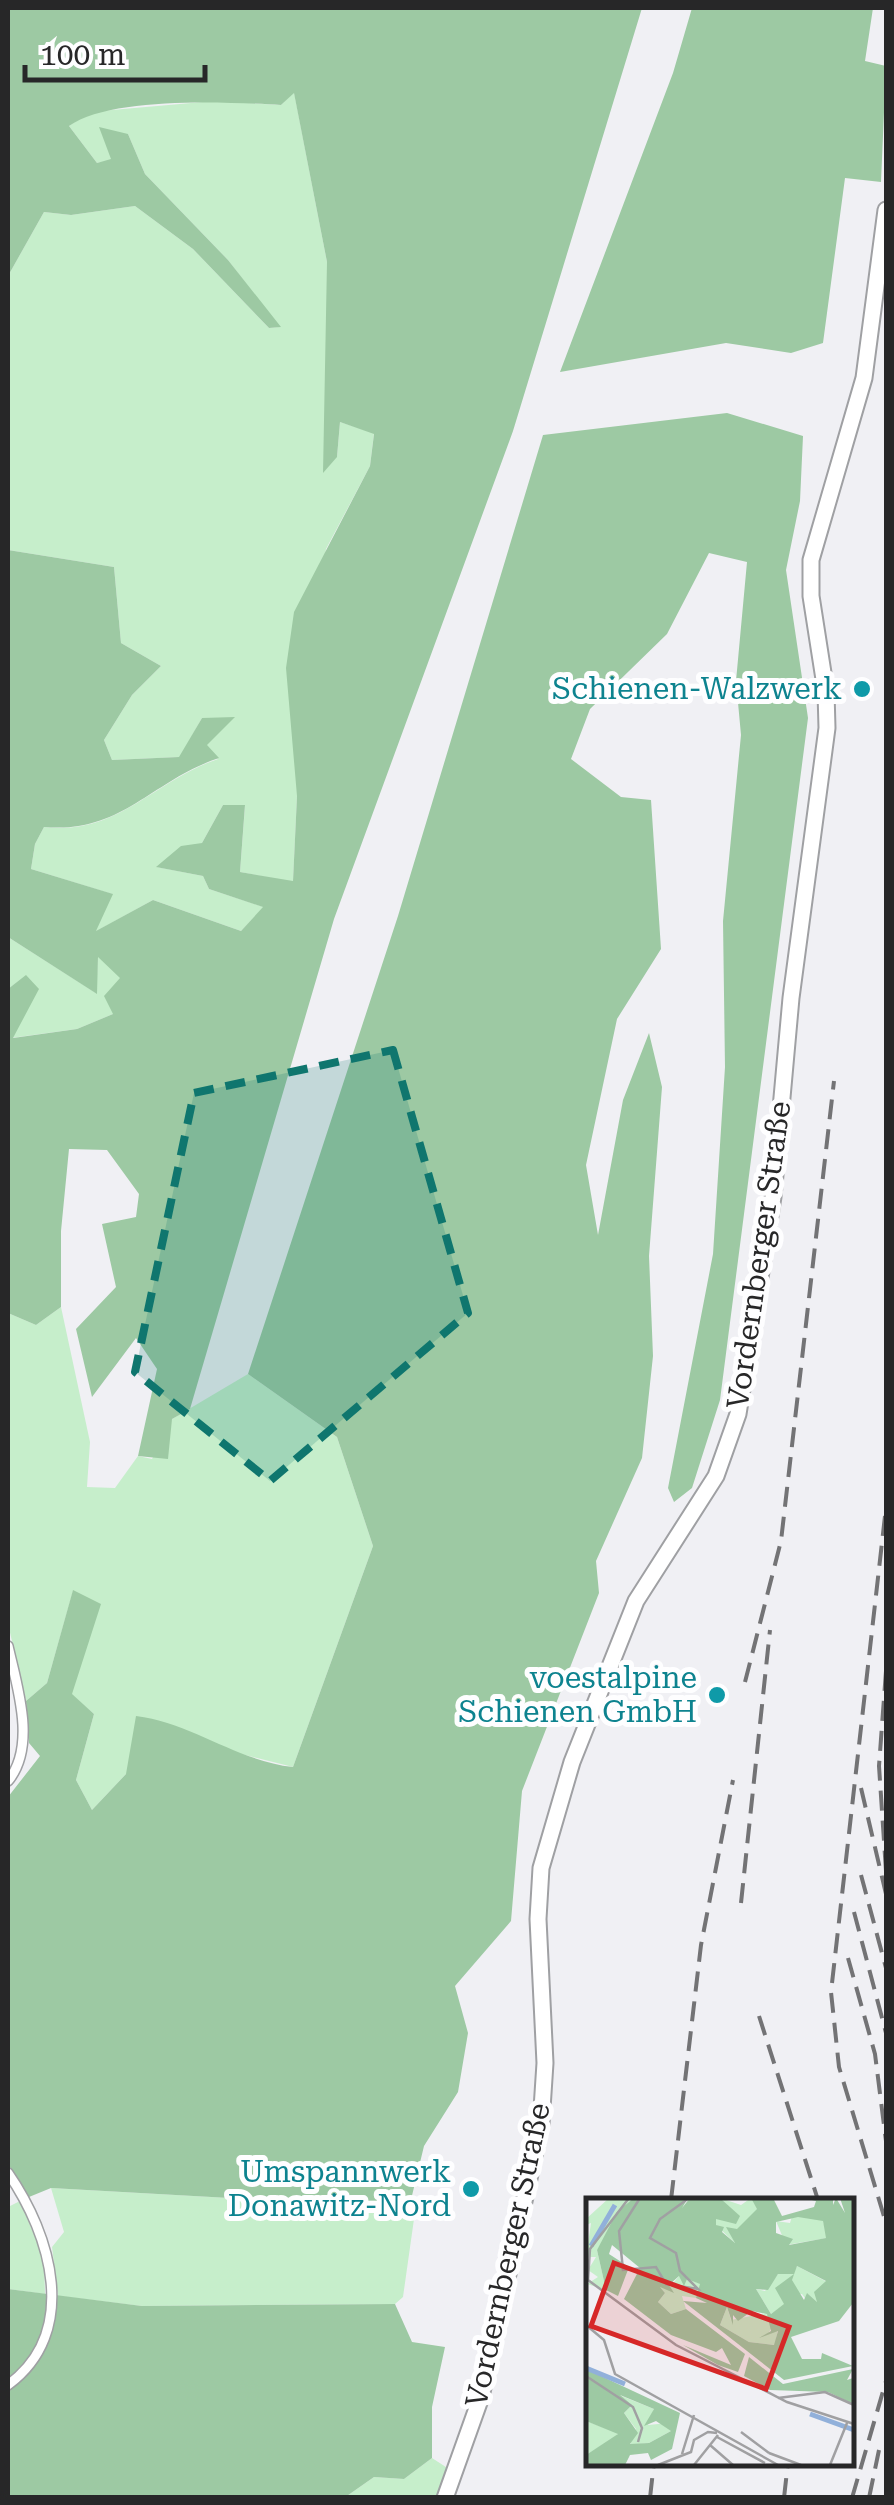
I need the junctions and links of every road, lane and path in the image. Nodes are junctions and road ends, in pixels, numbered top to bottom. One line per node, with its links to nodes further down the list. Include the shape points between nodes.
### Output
1 (886, 210): 6 (main road, Vordernberger Straße, via 864,378 812,560 827,728 772,1197 738,1414 716,1476 649,1575 629,1617 572,1762 540,1868 546,2063 541,2124 480,2397)
2 (8, 1646): 3 (street, via 22,1716 17,1770)
3 (8, 1780)
4 (8, 2173): 5 (street, via 46,2240 52,2293 40,2350)
5 (8, 2385)
6 (446, 2498)

